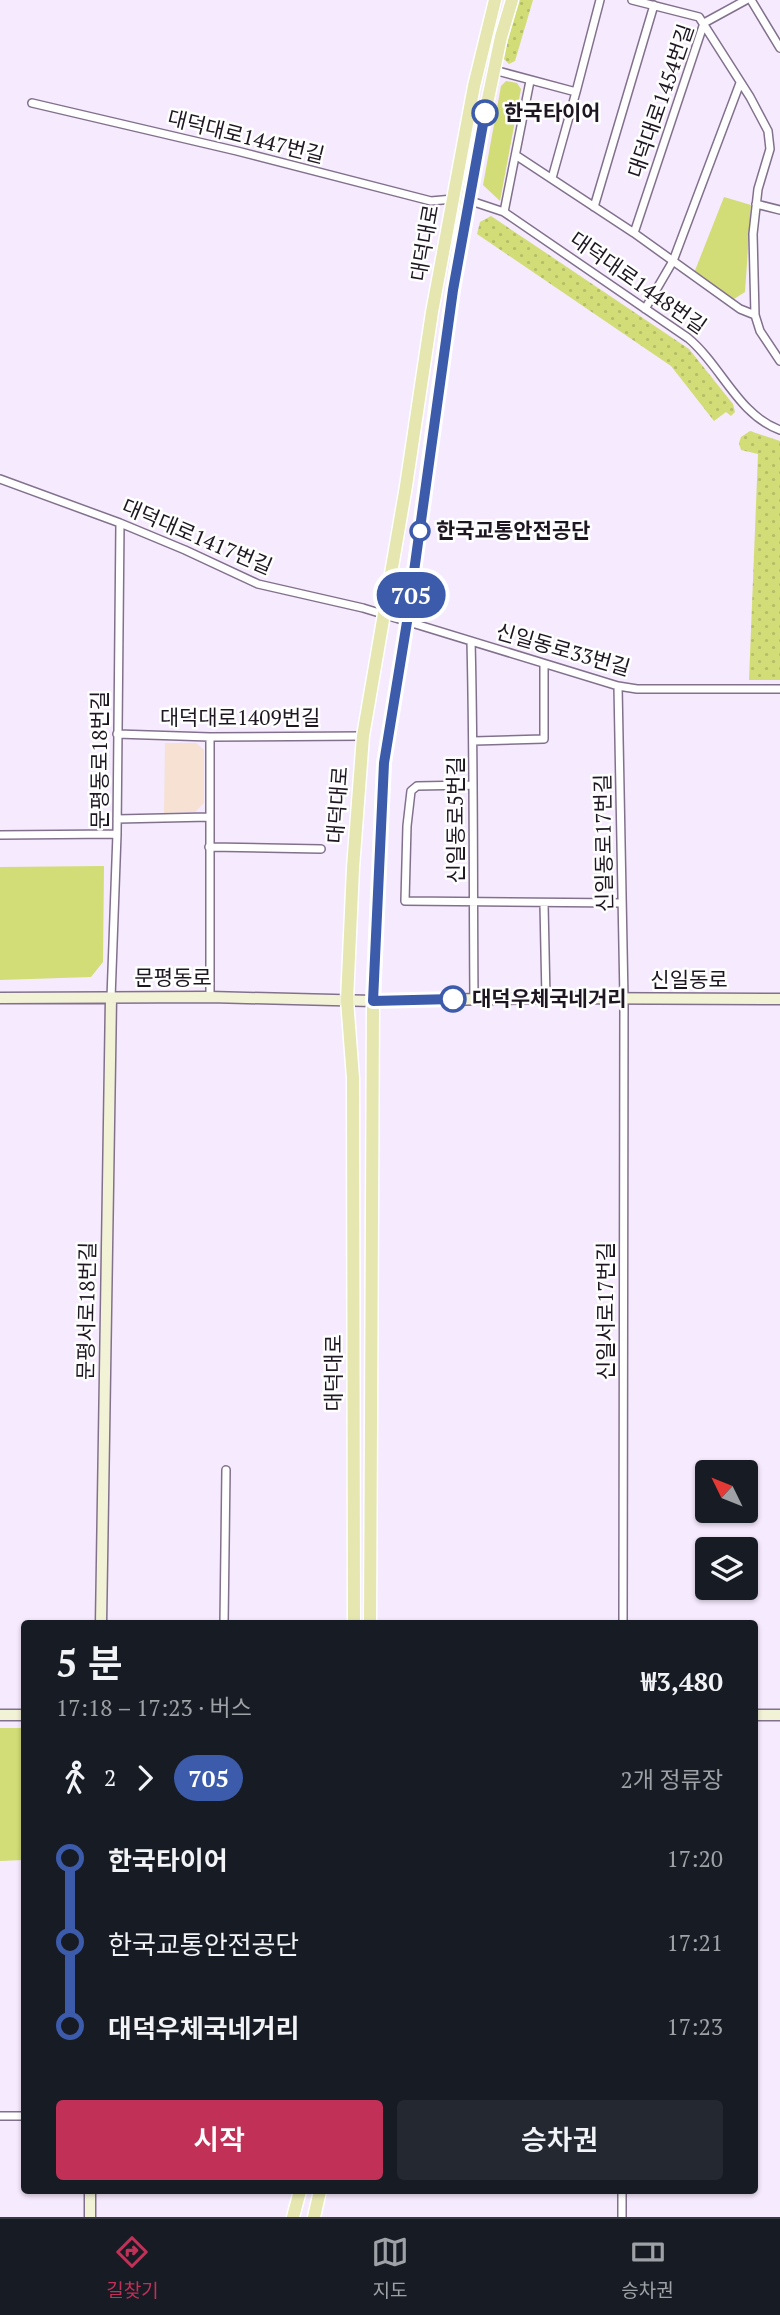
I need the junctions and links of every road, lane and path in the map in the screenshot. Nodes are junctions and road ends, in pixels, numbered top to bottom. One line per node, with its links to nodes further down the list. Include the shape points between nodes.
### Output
1 (495, 0): 16 (main road, 대덕대로)
2 (512, 0): 9 (main road, 대덕대로)
3 (600, 0): 12 (street)
4 (632, 0): 6 (street)
5 (749, 0): 7 (street, 대덕대로1454번길); 8 (street)
6 (654, 5): 7 (street, via 699,17); 19 (street, 대덕대로1454번길)
7 (704, 23): 11 (street); 22 (street, 대덕대로1454번길)
8 (780, 48)
9 (494, 70): 10 (street); 17 (main road, 대덕대로)
10 (530, 81): 12 (street); 14 (street)
11 (740, 83): 18 (street, via 768,131 770,149); 23 (street)
12 (576, 92): 15 (street)
13 (32, 103): 16 (street, 대덕대로1447번길, via 431,201)
14 (517, 156): 15 (street); 21 (street)
15 (552, 178): 19 (street)
16 (452, 199): 17 (street, 대덕대로1448번길); 30 (main road, 대덕대로)
17 (467, 199): 21 (street, 대덕대로1448번길); 31 (main road, 대덕대로)
18 (756, 204): 20 (street); 25 (street)
19 (594, 207): 22 (street)
20 (780, 210)
21 (504, 212): 24 (street, 대덕대로1448번길)
22 (634, 233): 23 (street)
23 (673, 261): 24 (street); 25 (street)
24 (645, 309): 27 (street, 대덕대로1448번길, via 704,351 746,405 765,424)
25 (755, 315): 26 (street)
26 (780, 362)
27 (780, 429)
28 (0, 478): 29 (street, 대덕대로1417번길)
29 (120, 523): 30 (street, 대덕대로1417번길, via 258,584); 36 (street, 문평동로18번길)
30 (384, 616): 31 (street, 신일동로33번길); 37 (main road, 대덕대로)
31 (407, 622): 32 (street, 신일동로33번길); 58 (main road, 대덕대로, via 384,763)
32 (471, 641): 33 (street, 신일동로33번길); 39 (street, 신일동로5번길)
33 (544, 664): 34 (street, 신일동로33번길); 39 (street, via 544,739)
34 (618, 686): 35 (street, 신일동로33번길); 48 (street, 신일동로17번길)
35 (780, 689)
36 (117, 734): 38 (street, 대덕대로1409번길); 42 (street, 문평동로18번길)
37 (363, 736): 38 (street, 대덕대로1409번길); 57 (main road, 대덕대로)
38 (210, 737): 41 (street)
39 (474, 741): 40 (street, 신일동로5번길)
40 (472, 785): 47 (street, 신일동로5번길); 47 (street, via 417,786 411,791 405,901)
41 (209, 817): 42 (street); 45 (street)
42 (117, 819): 43 (street, 문평동로18번길)
43 (117, 834): 44 (street); 52 (street, 문평동로18번길)
44 (0, 835)
45 (209, 847): 46 (street); 50 (street)
46 (321, 849)
47 (473, 902): 49 (street); 53 (street, 신일동로5번길)
48 (622, 903): 49 (street); 55 (street, 신일동로17번길)
49 (544, 904): 54 (street)
50 (210, 997): 52 (main road, 문평동로); 57 (main road, 문평동로)
51 (0, 998): 52 (main road, 문평동로)
52 (111, 998): 60 (main road, 문평서로18번길)
53 (474, 998): 54 (main road, 신일동로); 58 (main road, 신일동로)
54 (546, 998): 55 (main road, 신일동로)
55 (624, 999): 56 (main road, 신일동로); 64 (street, 신일서로17번길)
56 (780, 999)
57 (347, 1000): 58 (main road, 신일동로); 62 (main road, 대덕대로, via 353,1078)
58 (373, 1001): 63 (main road, 대덕대로)
59 (226, 1470): 61 (street)
60 (101, 1620)
61 (224, 1620)
62 (354, 1620)
63 (370, 1620)
64 (622, 1620)
65 (0, 1715): 66 (main road)
66 (21, 1715)
67 (758, 1715): 68 (main road)
68 (780, 1715)
69 (0, 2116): 70 (street)
70 (21, 2116)
71 (90, 2194): 75 (main road)
72 (299, 2194): 76 (main road)
73 (319, 2194): 77 (main road)
74 (622, 2194): 78 (street)
75 (90, 2217)
76 (293, 2217)
77 (314, 2217)
78 (622, 2217)

